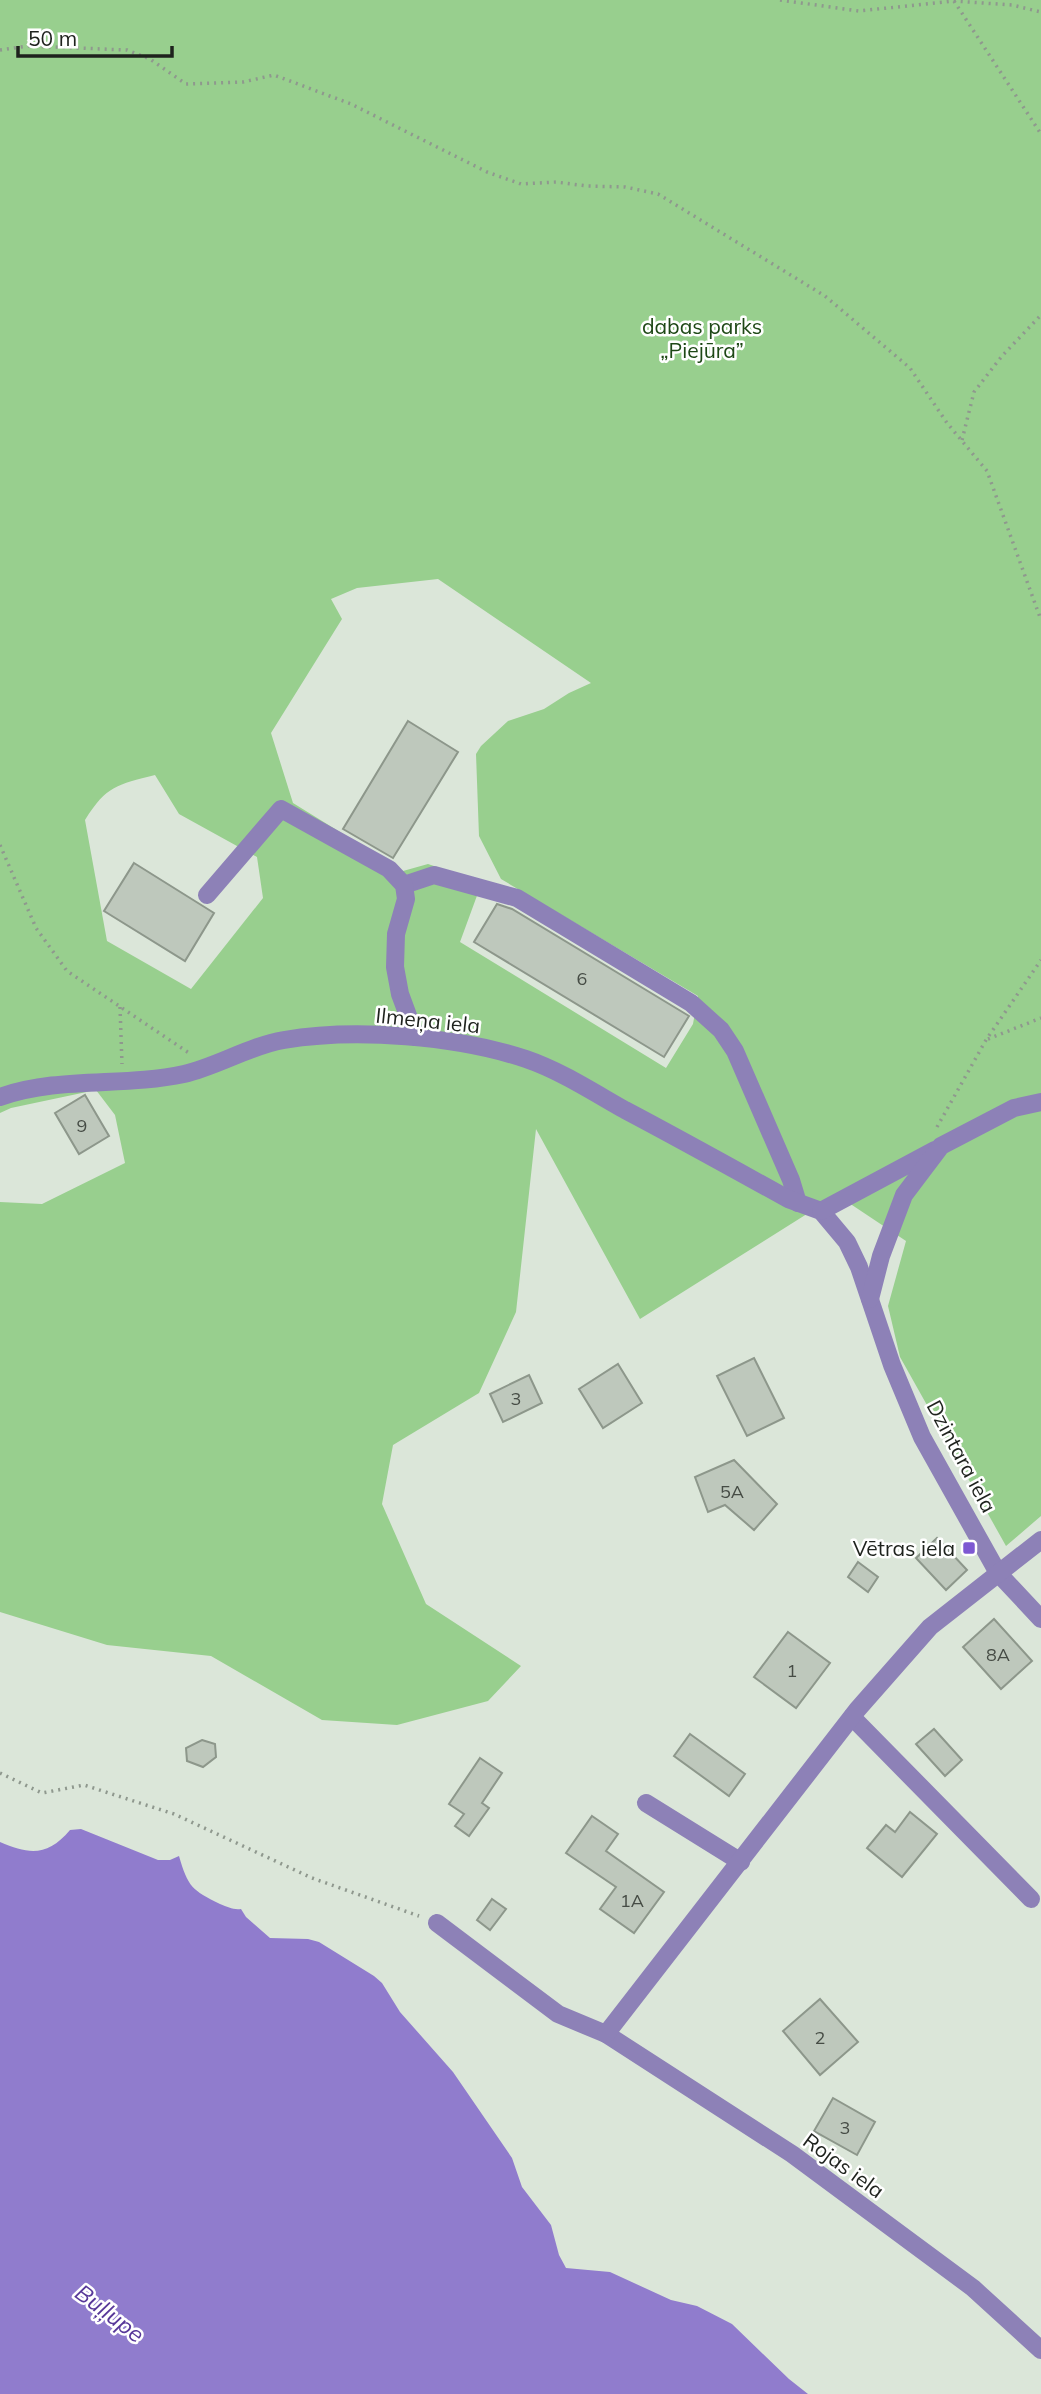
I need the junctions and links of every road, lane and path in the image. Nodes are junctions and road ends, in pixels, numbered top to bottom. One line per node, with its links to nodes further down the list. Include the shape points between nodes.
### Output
1 (779, 0): 2 (path, via 859,11)
2 (953, 1): 3 (path); 5 (path)
3 (1041, 12)
4 (0, 50): 7 (path, via 28,46 127,50 150,59 186,84 243,82 274,75 351,104 487,172 521,184 625,187 658,194 835,304 910,368)
5 (1041, 134)
6 (1041, 316): 7 (path, via 974,392)
7 (962, 440): 8 (path, via 987,471)
8 (1041, 620)
9 (0, 845): 13 (path, via 36,928 67,971)
10 (404, 884): 11 (street, via 389,869 281,809); 15 (street, via 406,899 396,934 395,967); 22 (street, via 434,874 517,898 691,1003 722,1030 735,1051)
11 (207, 895)
12 (1041, 960): 16 (path)
13 (120, 1007): 17 (path); 18 (path)
14 (1041, 1018): 16 (path)
15 (416, 1037): 17 (street, Ilmeņa iela, via 342,1035 286,1040); 22 (street, Ilmeņa iela, via 527,1060)
16 (986, 1040): 21 (path, via 937,1127)
17 (208, 1066): 18 (street, Ilmeņa iela, via 184,1074)
18 (123, 1080): 19 (street, Ilmeņa iela)
19 (0, 1097)
20 (1041, 1102): 21 (street, via 1014,1108)
21 (941, 1146): 23 (street); 24 (street, via 904,1195)
22 (798, 1203): 23 (street, Ilmeņa iela)
23 (821, 1211): 24 (street, via 846,1242)
24 (870, 1299): 26 (street, Dzintara iela, via 922,1437)
25 (1041, 1540): 26 (street)
26 (999, 1573): 27 (street, Dzintara iela); 28 (street, via 930,1627)
27 (1041, 1619)
28 (852, 1717): 31 (street); 32 (street)
29 (0, 1773): 33 (path, via 42,1793 84,1785 174,1814 312,1878)
30 (646, 1803): 31 (street)
31 (741, 1861): 34 (street)
32 (1031, 1899)
33 (437, 1923): 34 (street, Rojas iela, via 558,2014)
34 (607, 2034): 35 (street, Rojas iela, via 792,2154 973,2288)
35 (1041, 2350)

